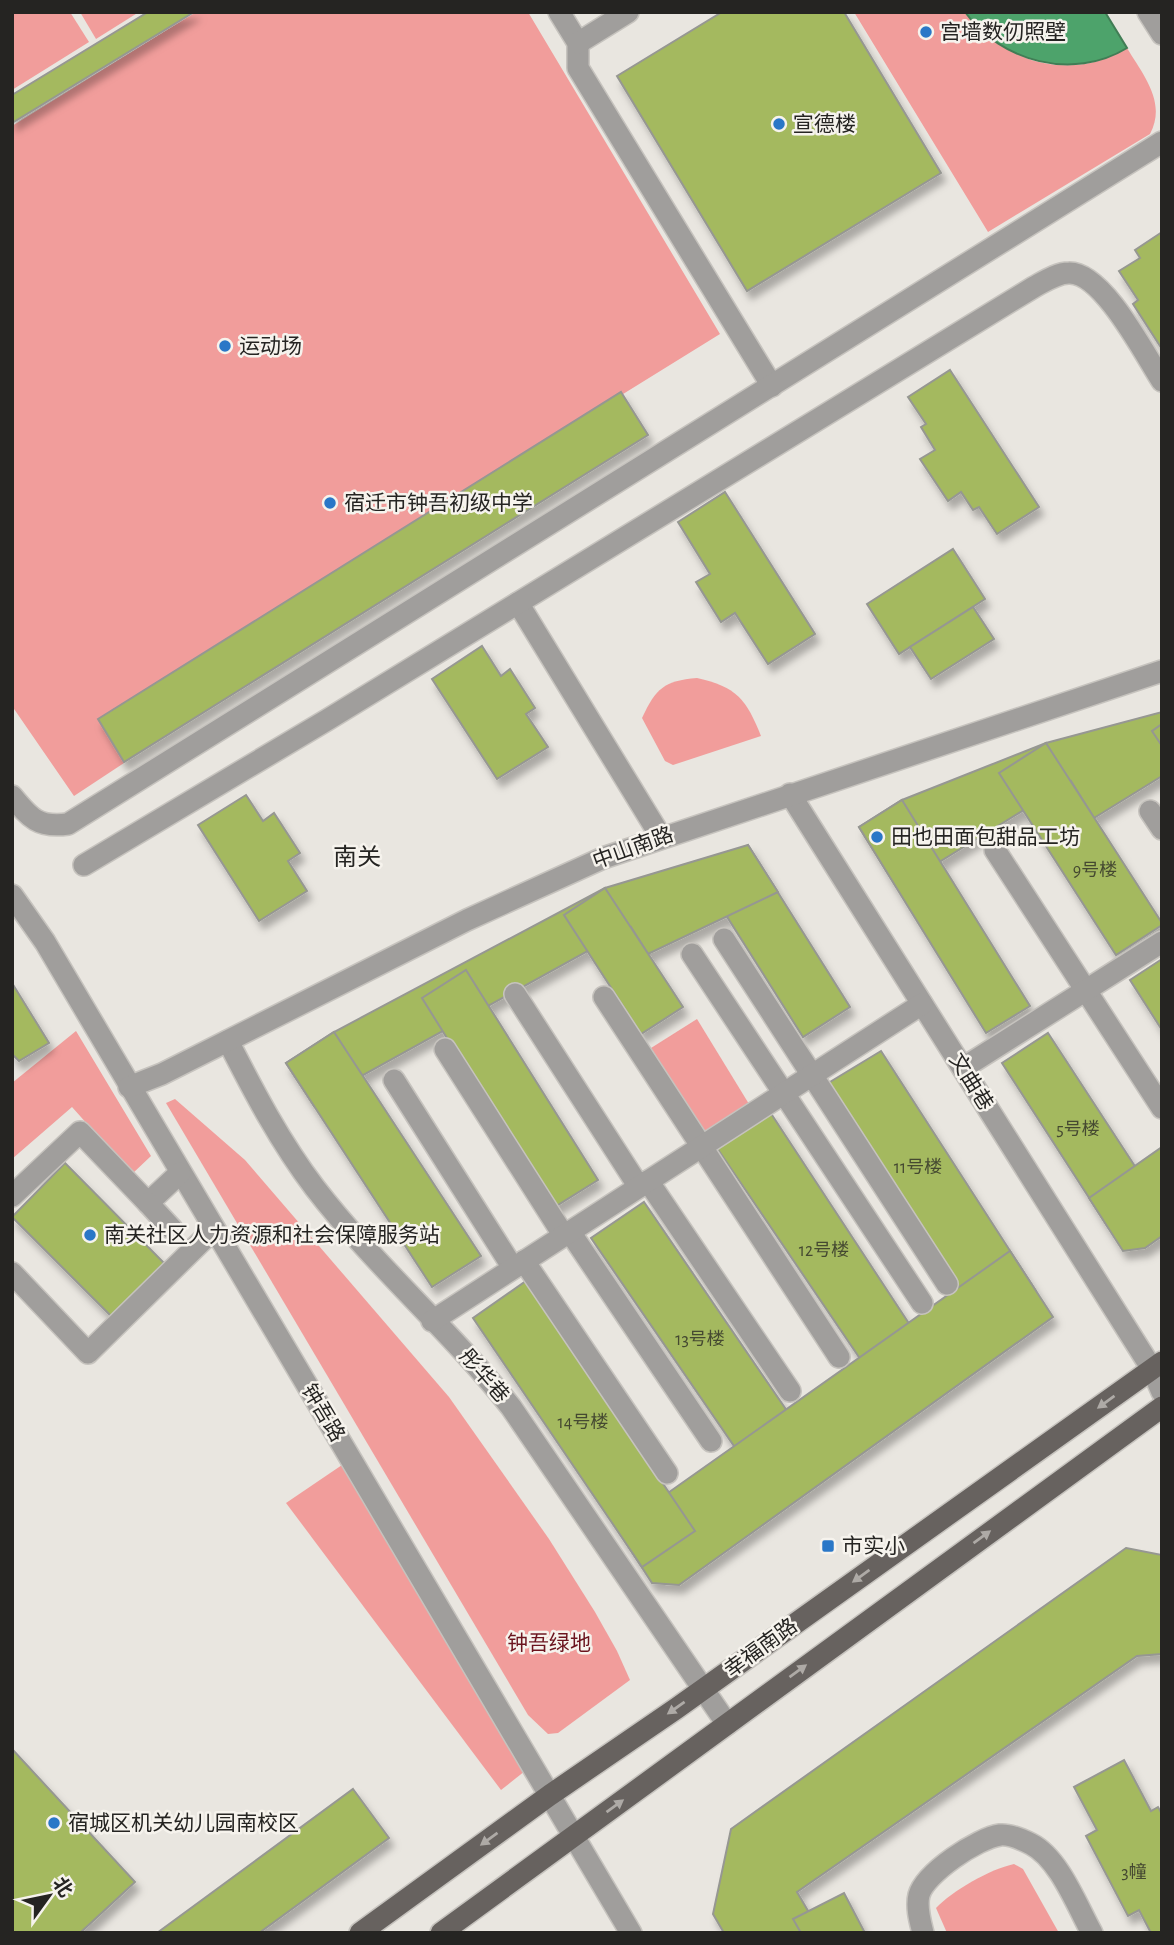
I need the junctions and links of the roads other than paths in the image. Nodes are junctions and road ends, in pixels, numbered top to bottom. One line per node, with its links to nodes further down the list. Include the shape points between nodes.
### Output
1 (559, 12): 5 (street)
2 (628, 12): 5 (street)
3 (1148, 12): 4 (street)
4 (1162, 34)
5 (578, 43): 8 (street, via 579,68)
6 (1162, 142): 8 (street)
7 (1162, 382): 9 (street, via 1106,294 1082,276 1071,272 1058,275)
8 (772, 386): 12 (street, via 68,824 50,826 27,814)
9 (518, 603): 13 (street); 15 (street)
10 (1162, 671): 11 (street, 中山南路)
11 (790, 794): 13 (street, 中山南路); 23 (street, 文曲巷)
12 (12, 796)
13 (661, 837): 24 (street, 中山南路, via 603,858 467,920)
14 (995, 850): 20 (street)
15 (84, 864)
16 (12, 895): 29 (street, 钟吾路, via 45,942)
17 (724, 939): 27 (street)
18 (1162, 942): 20 (street)
19 (692, 954): 30 (street)
20 (1086, 990): 26 (street); 31 (street)
21 (515, 994): 34 (street)
22 (604, 997): 32 (street)
23 (922, 1004): 26 (street, 文曲巷); 27 (street)
24 (228, 1041): 29 (street, 中山南路); 44 (street, 彤华巷, via 289,1153)
25 (445, 1049): 39 (street)
26 (963, 1068): 46 (street, 文曲巷)
27 (811, 1076): 30 (street); 42 (street)
28 (394, 1080): 40 (street)
29 (129, 1087): 33 (street, 钟吾路)
30 (783, 1094): 32 (street); 43 (street)
31 (1162, 1108)
32 (702, 1147): 34 (street); 45 (street)
33 (180, 1173): 36 (street); 38 (street, 钟吾路)
34 (643, 1184): 39 (street); 47 (street)
35 (12, 1196): 36 (street, via 80,1132)
36 (148, 1203): 37 (street)
37 (172, 1229)
38 (213, 1230): 41 (street, via 88,1353); 54 (street, 钟吾路)
39 (567, 1234): 40 (street); 50 (street)
40 (519, 1265): 44 (street); 51 (street)
41 (12, 1273)
42 (947, 1284)
43 (922, 1303)
44 (432, 1321): 52 (street, 彤华巷, via 511,1407)
45 (839, 1357)
46 (1157, 1365): 48 (street, 文曲巷); 52 (main road, 幸福南路, one-way to 52)
47 (790, 1391)
48 (1162, 1392)
49 (1162, 1407): 53 (main road, 幸福南路, one-way to 49)
50 (711, 1441)
51 (667, 1473)
52 (703, 1689): 53 (street, 彤华巷); 54 (main road, 幸福南路, one-way to 54)
53 (727, 1724): 55 (main road, 幸福南路, one-way to 53)
54 (550, 1795): 55 (street, 钟吾路); 56 (main road, 幸福南路, one-way to 56)
55 (574, 1835): 57 (main road, 幸福南路); 58 (street, 钟吾路)
56 (360, 1933)
57 (441, 1933)
58 (631, 1933)
59 (923, 1933): 60 (street, via 919,1894 930,1877 943,1865 1002,1835 1033,1844 1047,1855)
60 (1092, 1933)

